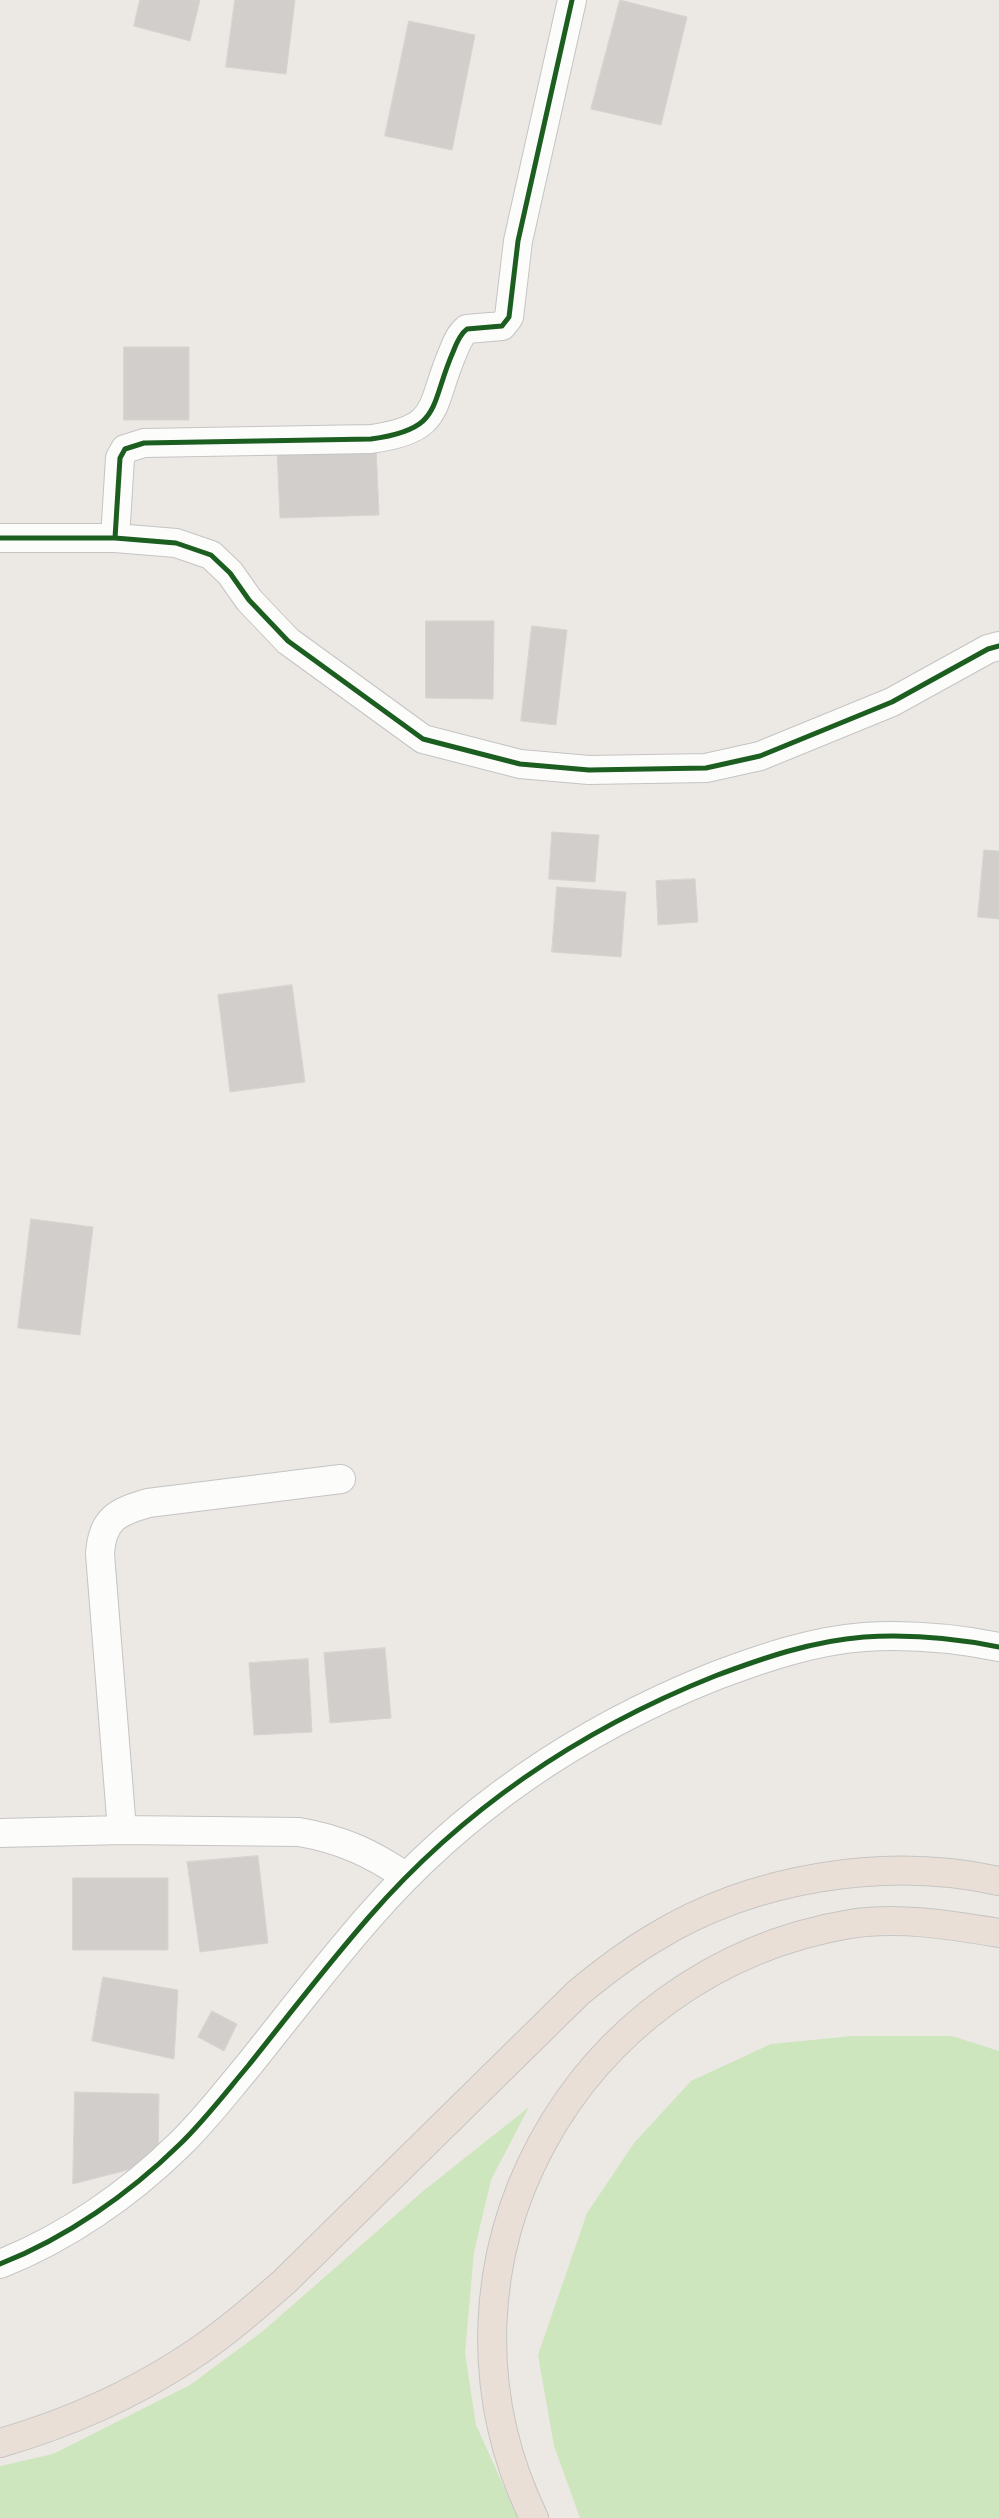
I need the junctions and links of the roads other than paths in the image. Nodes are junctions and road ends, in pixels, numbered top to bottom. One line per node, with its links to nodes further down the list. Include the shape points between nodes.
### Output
1 (572, 0): 3 (street, via 518,241 509,317 496,328 463,332 426,418 400,435 371,438 144,443 125,449 120,458)
2 (0, 538): 3 (street)
3 (116, 538): 4 (street, via 176,543 211,554 288,641 423,739 520,764 589,770 706,768 760,756 892,702)
4 (999, 646)
5 (341, 1479): 7 (street, via 148,1503 126,1510 112,1519 101,1535)
6 (999, 1647): 9 (street, via 953,1639 862,1637 816,1644 729,1671 661,1699 579,1741 488,1804)
7 (122, 1830): 8 (street); 9 (street, via 299,1832 328,1837 356,1847)
8 (0, 1833)
9 (406, 1877): 12 (street, via 180,2144 100,2210)
10 (999, 1881): 13 (highway, via 934,1872 837,1875 743,1897 656,1937 615,1963 578,1993 284,2282 237,2322 188,2358 135,2389 79,2416)
11 (999, 1934): 14 (highway, via 903,1922 853,1924 760,1948 716,1968 676,1992 604,2055 573,2092 526,2174 499,2265 493,2313 498,2408 509,2454)
12 (0, 2264)
13 (0, 2443)
14 (534, 2518)

